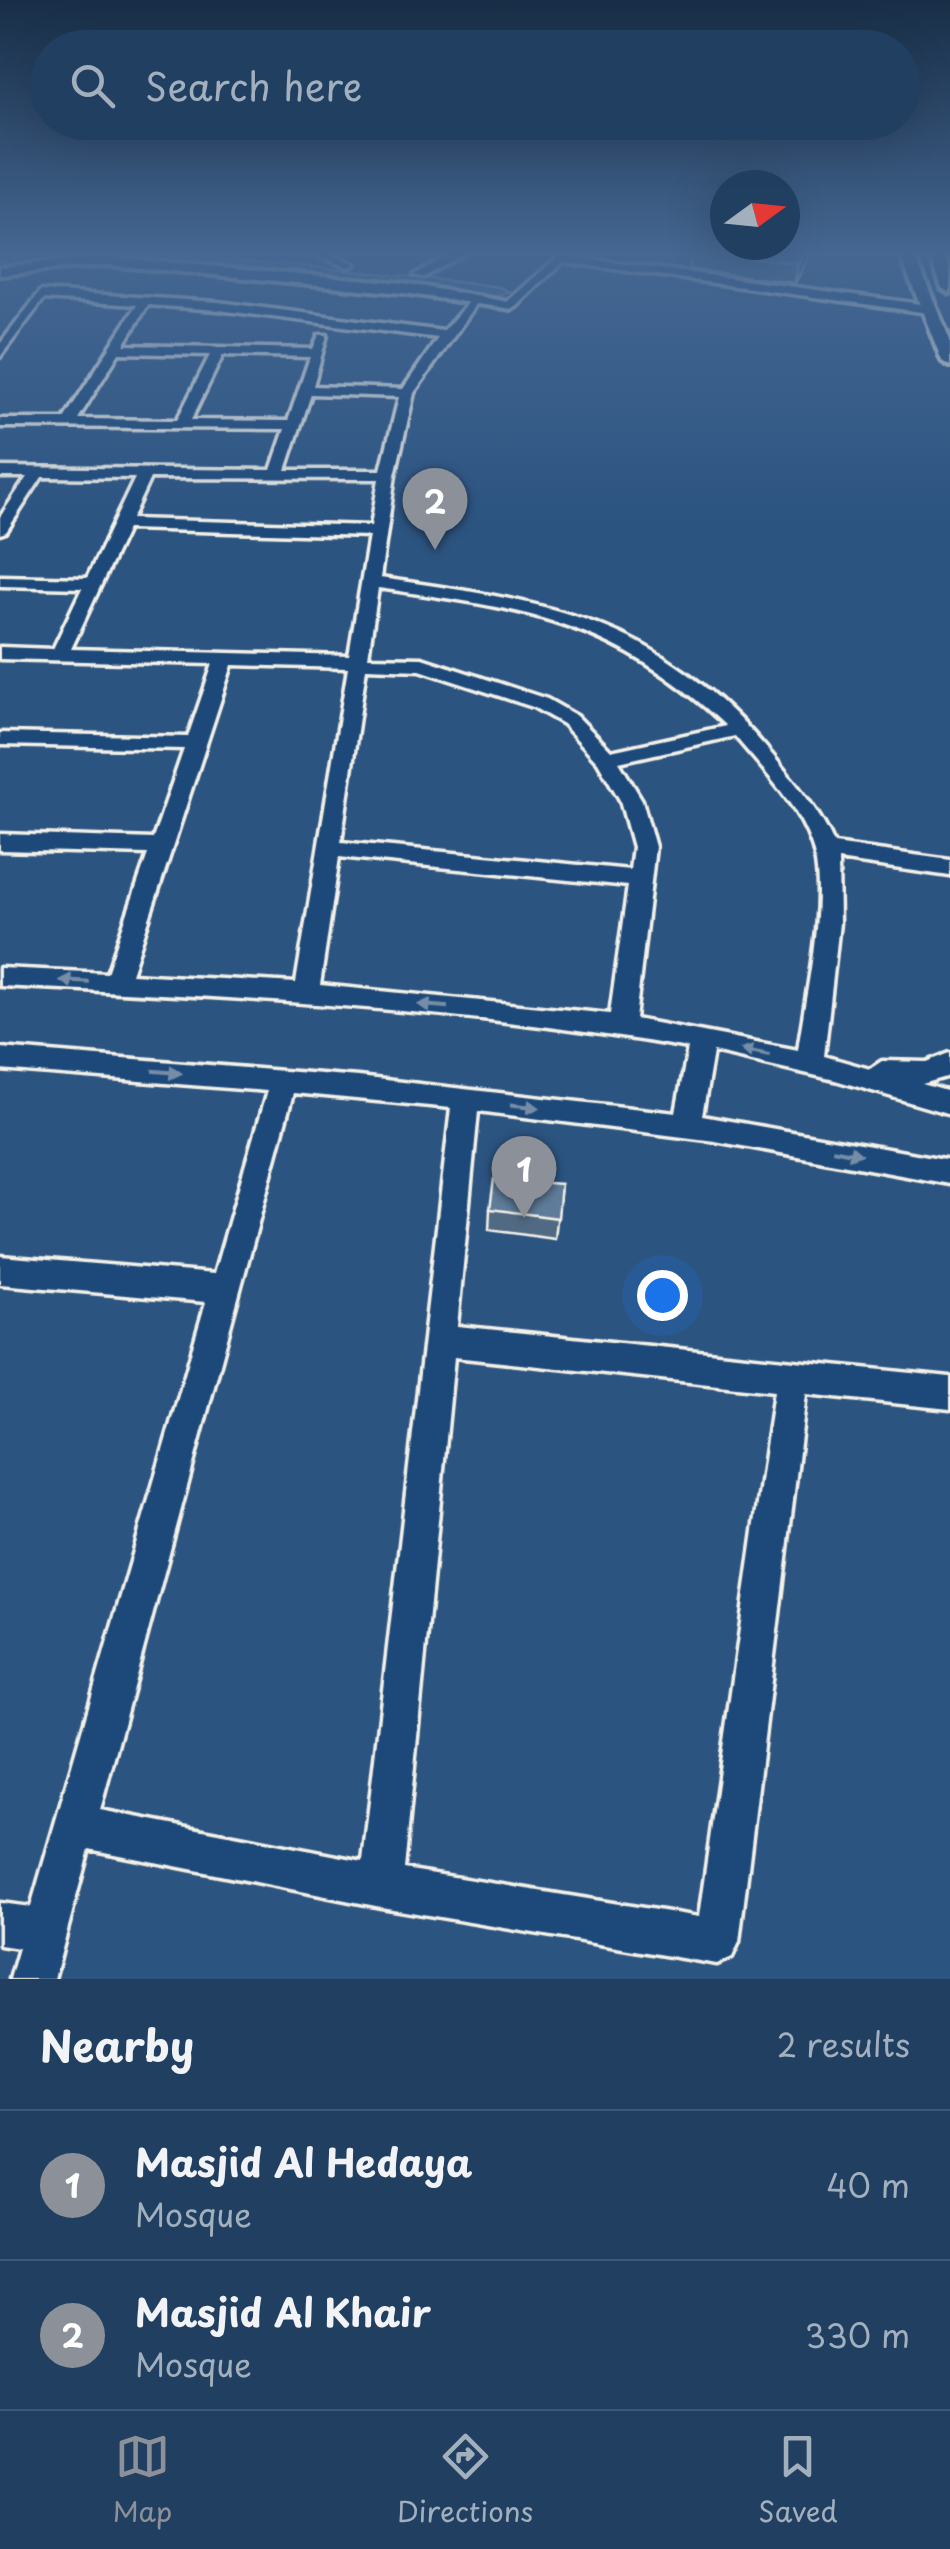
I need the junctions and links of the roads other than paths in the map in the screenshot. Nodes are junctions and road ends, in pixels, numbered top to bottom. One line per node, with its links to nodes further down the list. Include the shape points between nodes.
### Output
1 (119, 343): 4 (street)
2 (321, 343): 6 (street)
3 (440, 343): 8 (street)
4 (115, 350): 5 (street); 10 (street)
5 (218, 351): 6 (street); 11 (street)
6 (318, 353): 7 (street)
7 (306, 390): 8 (street); 12 (street)
8 (407, 393): 17 (street)
9 (0, 423): 10 (street)
10 (69, 423): 11 (street)
11 (182, 424): 12 (street)
12 (294, 424): 16 (street)
13 (0, 472): 14 (street)
14 (38, 472): 15 (street); 19 (street)
15 (145, 473): 16 (street); 18 (street)
16 (277, 474): 17 (street)
17 (387, 475): 20 (street)
18 (121, 524): 20 (street); 22 (street)
19 (0, 529)
20 (379, 531): 23 (street)
21 (0, 581): 22 (street)
22 (94, 582): 25 (street)
23 (371, 582): 27 (street); 28 (street, via 502,600 587,622 656,656)
24 (0, 653): 25 (street)
25 (60, 654): 26 (street)
26 (224, 656): 27 (street); 30 (street)
27 (359, 659): 31 (street, via 422,664 540,703 570,720); 34 (street)
28 (740, 729): 31 (street); 35 (street)
29 (0, 740): 30 (street)
30 (196, 743): 33 (street)
31 (606, 758): 37 (street, via 631,800 644,847)
32 (0, 842): 33 (street)
33 (162, 847): 39 (street)
34 (330, 849): 37 (street); 40 (street)
35 (825, 850): 36 (street); 44 (street, via 828,885)
36 (950, 868)
37 (640, 879): 41 (street)
38 (0, 977): 39 (street, one-way to 38)
39 (116, 982): 40 (street)
40 (306, 996): 41 (street, one-way to 40)
41 (622, 1022): 42 (street)
42 (702, 1040): 44 (street, one-way to 42); 50 (street)
43 (0, 1059): 47 (street, one-way to 47)
44 (810, 1063): 46 (street)
45 (950, 1064): 46 (street, via 929,1073)
46 (852, 1071): 49 (street)
47 (283, 1082): 48 (street); 53 (street)
48 (466, 1100): 50 (street, one-way to 50); 54 (street)
49 (950, 1103)
50 (686, 1126): 51 (street, one-way to 51)
51 (945, 1169)
52 (0, 1270): 53 (street)
53 (225, 1289): 57 (street)
54 (440, 1340): 55 (street); 58 (street)
55 (792, 1377): 56 (street); 58 (street, via 717,1942)
56 (950, 1393)
57 (73, 1826): 58 (street); 60 (street)
58 (381, 1886)
59 (0, 1924): 60 (street)
60 (44, 1930): 61 (street)
61 (32, 1979)

